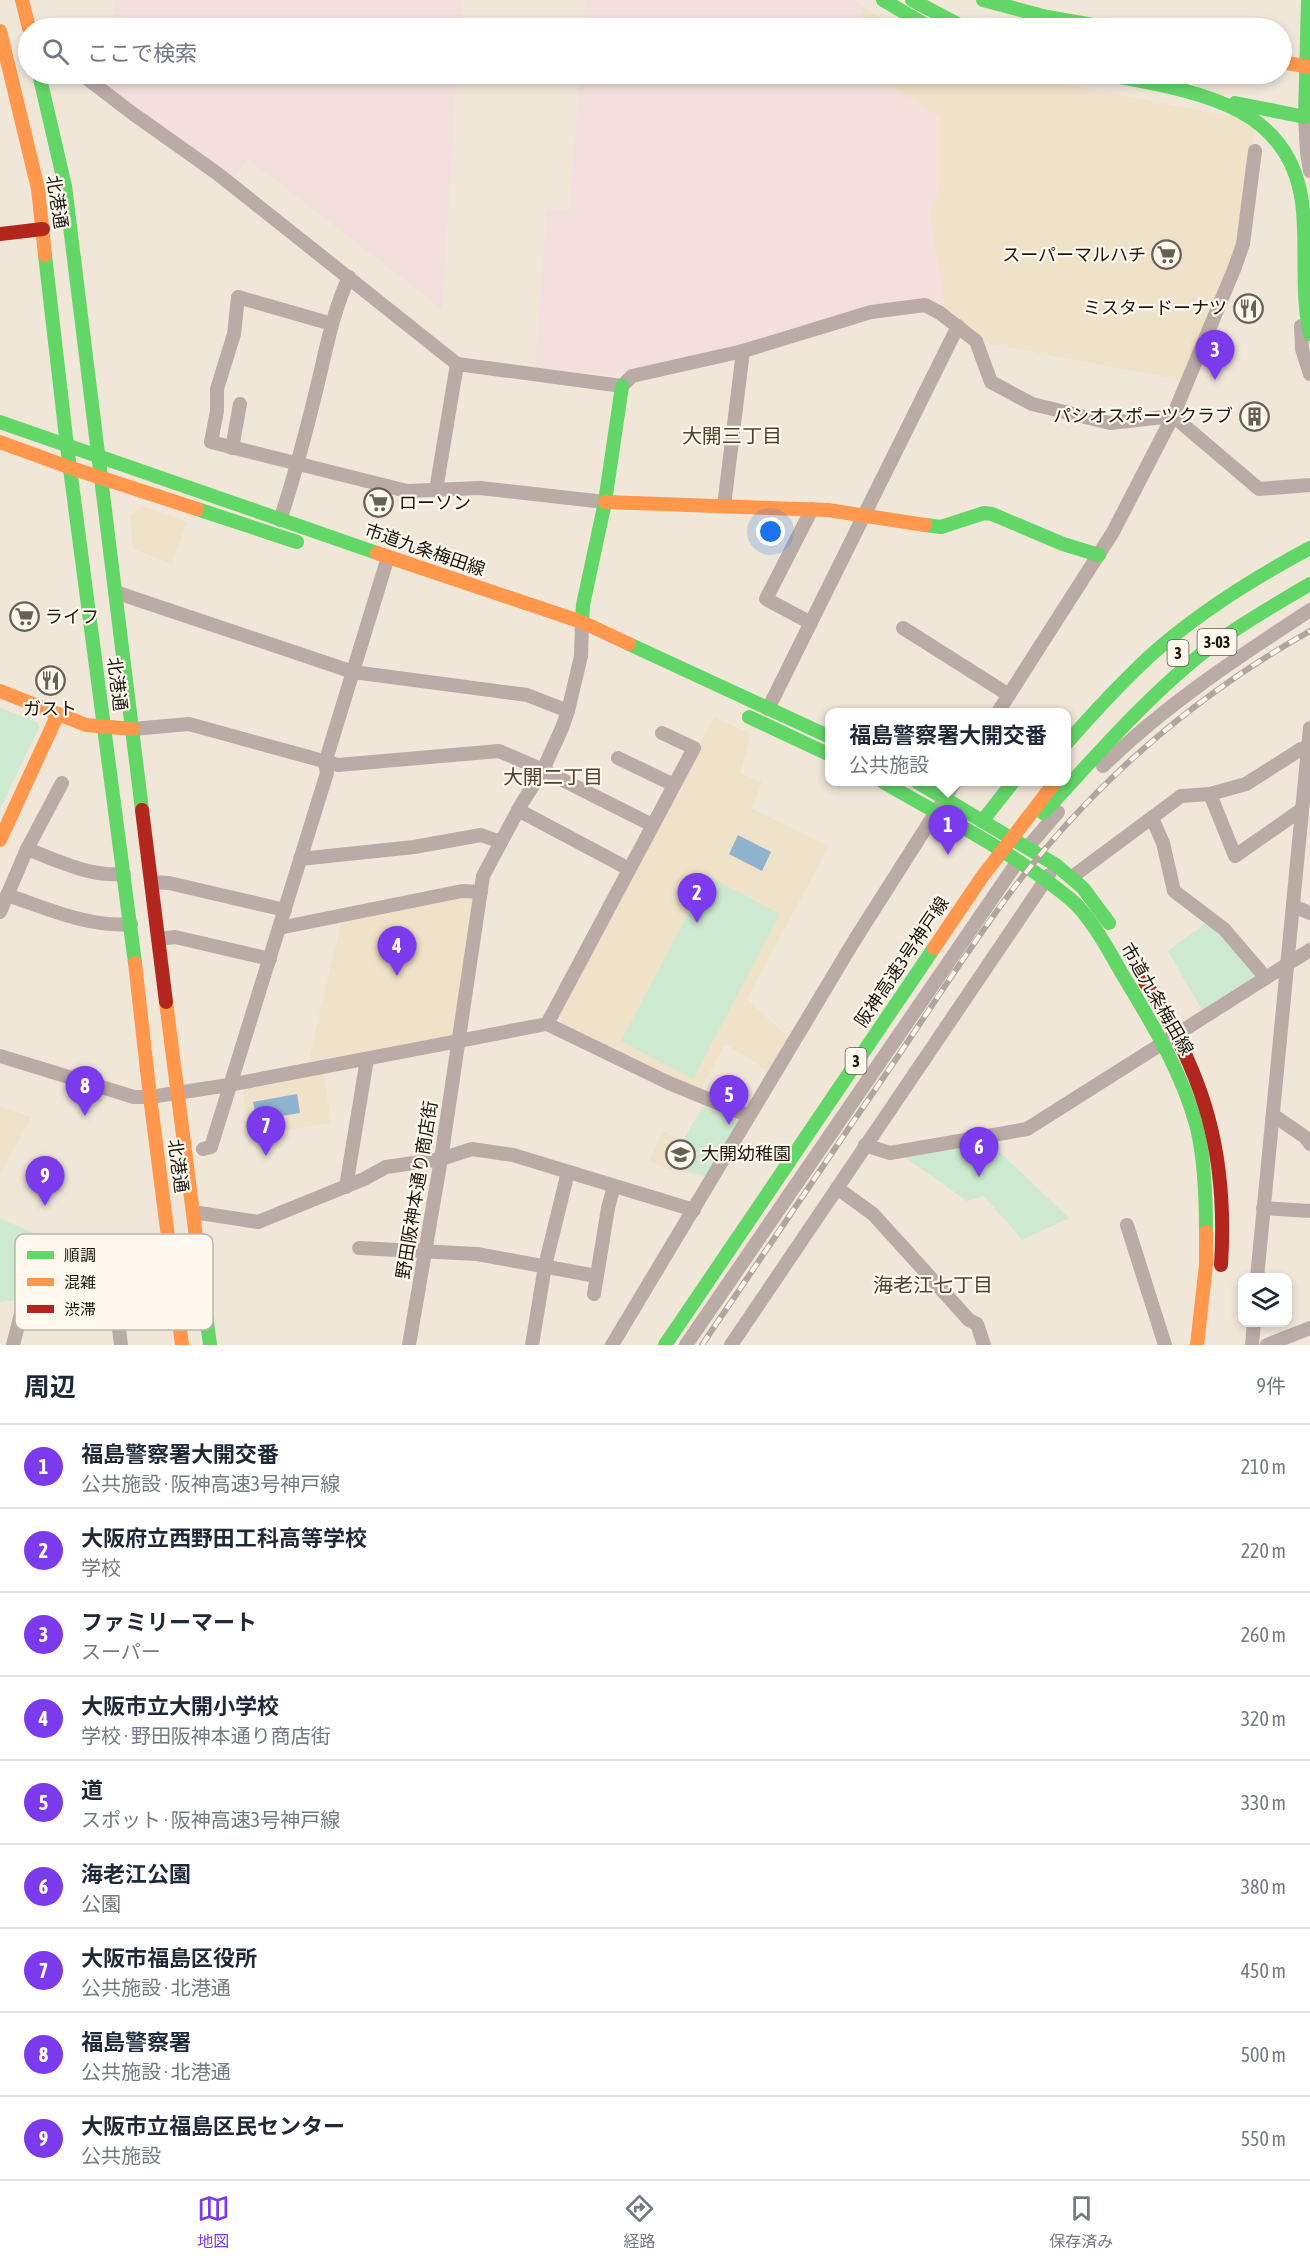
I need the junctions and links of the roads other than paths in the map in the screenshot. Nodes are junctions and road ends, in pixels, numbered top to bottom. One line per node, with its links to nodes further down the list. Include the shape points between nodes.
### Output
1 (22, 0): 7 (main road)
2 (883, 0): 8 (main road)
3 (912, 0): 9 (main road)
4 (983, 0): 11 (main road, bridge)
5 (990, 0): 10 (main road)
6 (1308, 0): 14 (main road)
7 (26, 18)
8 (914, 18)
9 (946, 18)
10 (1043, 18)
11 (1053, 18)
12 (0, 31): 23 (main road, 北港通, via 38,189)
13 (1292, 65): 14 (main road, bridge)
14 (1308, 69): 15 (main road); 20 (main road)
15 (1292, 70)
16 (41, 84): 40 (main road, 北港通, via 65,186)
17 (94, 84): 25 (street, via 218,174)
18 (1138, 84): 20 (main road)
19 (1153, 84): 29 (main road, bridge, via 1233,107 1257,120 1283,146 1299,181 1302,201 1302,284)
20 (1305, 117): 22 (street)
21 (1255, 151): 35 (street, via 1243,244)
22 (1310, 171)
23 (43, 229): 24 (main road); 38 (main road, 北港通)
24 (0, 234)
25 (349, 277): 27 (street); 31 (street)
26 (1310, 296): 32 (street, via 1300,334)
27 (332, 324): 39 (street, via 238,297 234,334 217,389 211,442); 41 (street)
28 (958, 326): 30 (street, via 925,305 871,312); 35 (street, via 976,341 990,382 1032,404 1110,423); 49 (street)
29 (1310, 334)
30 (743, 351): 33 (street, via 632,376); 47 (street)
31 (458, 364): 33 (street); 45 (street)
32 (1310, 374)
33 (621, 386): 46 (main road)
34 (240, 404): 39 (street)
35 (1173, 416): 44 (street, via 1259,489); 53 (street)
36 (0, 422): 38 (main road, 市道九条梅田線)
37 (0, 442): 42 (main road)
38 (67, 446): 40 (main road, 市道九条梅田線); 42 (main road, 北港通)
39 (232, 448): 41 (street)
40 (97, 456): 43 (main road, 北港通); 50 (main road, 市道九条梅田線)
41 (299, 465): 45 (street, via 407,491); 50 (street)
42 (71, 468): 43 (main road); 71 (main road, 北港通)
43 (101, 478): 51 (main road); 56 (main road, 北港通)
44 (1310, 485)
45 (436, 490): 46 (street, via 480,489)
46 (605, 502): 47 (main road); 58 (main road)
47 (724, 506): 48 (main road)
48 (812, 509): 49 (main road); 59 (street, via 766,599)
49 (864, 516): 53 (main road, via 941,527 992,514); 59 (street)
50 (280, 520): 54 (main road, 市道九条梅田線)
51 (305, 545)
52 (1310, 548): 76 (main road, 3, via 1246,585 1173,637 1134,671)
53 (1099, 555): 65 (street)
54 (388, 556): 58 (main road, 市道九条梅田線); 63 (street)
55 (1310, 584): 82 (main road, 3-03, via 1189,664)
56 (115, 592): 63 (street); 73 (main road, 北港通)
57 (1310, 610): 102 (street, via 1161,714)
58 (582, 622): 61 (street, 野田阪神本通り商店街); 67 (main road, 市道九条梅田線)
59 (811, 623): 67 (street)
60 (903, 628): 65 (street)
61 (576, 636): 62 (main road); 69 (street, 野田阪神本通り商店街, via 581,656)
62 (600, 646)
63 (353, 672): 69 (street, via 527,695); 80 (street)
64 (0, 692): 70 (main road)
65 (1009, 695): 66 (street)
66 (1001, 708)
67 (768, 709): 75 (main road, 市道九条梅田線)
68 (735, 710): 78 (main road)
69 (568, 711): 81 (street, 野田阪神本通り商店街)
70 (58, 714): 71 (main road); 100 (main road)
71 (105, 728): 73 (main road); 109 (main road, 北港通)
72 (1310, 728): 77 (street)
73 (133, 729): 80 (street, via 189,724); 112 (main road, 北港通)
74 (662, 733): 84 (street, via 694,748)
75 (825, 735)
76 (1071, 739)
77 (1309, 744): 91 (street, via 1246,784); 94 (street)
78 (825, 753)
79 (618, 758): 84 (street)
80 (325, 763): 81 (street, via 499,751); 106 (street, via 327,773)
81 (543, 770): 93 (street, 野田阪神本通り商店街); 99 (street)
82 (1071, 782)
83 (62, 783): 103 (street)
84 (674, 785): 99 (street)
85 (890, 786): 95 (main road, 市道九条梅田線)
86 (924, 786): 92 (main road, 市道九条梅田線)
87 (952, 786): 92 (street)
88 (1010, 786): 98 (main road)
89 (1052, 786): 174 (main road, 阪神高速3号神戸線 / 3, bridge, via 982,877)
90 (1067, 786): 102 (main road, 3-03)
91 (1210, 794): 94 (street, via 1234,856); 97 (street, via 1181,796)
92 (945, 797): 95 (street); 98 (main road, 市道九条梅田線)
93 (518, 810): 101 (street, 野田阪神本通り商店街); 108 (street)
94 (1301, 810): 115 (street)
95 (935, 813): 105 (main road, 市道九条梅田線); 138 (street)
96 (1006, 817): 104 (main road)
97 (1152, 818): 110 (street); 127 (street, via 1163,843 1174,891 1224,929)
98 (983, 820): 102 (main road, 市道九条梅田線)
99 (652, 825): 108 (street)
100 (0, 840)
101 (501, 842): 106 (street, via 481,835 414,847); 113 (street, 野田阪神本通り商店街, via 483,876)
102 (1024, 844): 105 (main road, 3-03); 107 (main road, 市道九条梅田線)
103 (27, 849): 109 (street, via 84,871); 114 (street)
104 (981, 851)
105 (1013, 858): 111 (main road, 市道九条梅田線); 175 (street)
106 (300, 859): 116 (street)
107 (1056, 865): 110 (main road, 市道九条梅田線); 111 (street)
108 (629, 868): 128 (street)
109 (124, 873): 119 (main road, 北港通)
110 (1072, 877): 121 (main road, 市道九条梅田線, via 1093,899)
111 (1046, 880): 131 (main road, 市道九条梅田線, via 1071,899 1091,923); 140 (street)
112 (151, 882): 116 (street); 122 (main road, 北港通)
113 (481, 891): 120 (street, via 462,891); 130 (street, 野田阪神本通り商店街)
114 (7, 896): 117 (street); 119 (street, via 113,925)
115 (1293, 906): 118 (street); 125 (street)
116 (285, 910): 120 (street)
117 (0, 912)
118 (1310, 913)
119 (131, 924): 136 (main road, 北港通)
120 (279, 928): 124 (street)
121 (1116, 935)
122 (158, 939): 124 (street, via 175,937); 135 (main road, 北港通)
123 (1310, 950): 125 (street)
124 (270, 960): 134 (street)
125 (1287, 964): 127 (street); 137 (street)
126 (1140, 974): 129 (main road, 市道九条梅田線)
127 (1266, 978): 129 (street)
128 (547, 1024): 130 (street); 138 (street, via 669,1083)
129 (1177, 1034): 131 (street); 159 (main road, 市道九条梅田線, via 1204,1099 1218,1153 1223,1217)
130 (460, 1041): 133 (street); 142 (street, 野田阪神本通り商店街)
131 (1163, 1042): 140 (street, via 1027,1129 890,1153); 179 (main road, 市道九条梅田線, via 1197,1130 1206,1197 1206,1265)
132 (0, 1056): 136 (street, via 134,1097)
133 (367, 1059): 134 (street); 145 (street)
134 (230, 1085): 135 (street); 141 (street, via 211,1147)
135 (178, 1093): 136 (street); 150 (main road, 北港通)
136 (150, 1097): 152 (main road, 北港通)
137 (1273, 1115): 139 (street); 147 (street)
138 (749, 1116): 148 (street)
139 (1310, 1144)
140 (866, 1145): 146 (street)
141 (203, 1149)
142 (441, 1159): 143 (street, via 472,1149 513,1155); 145 (street, via 386,1167); 155 (street, 野田阪神本通り商店街)
143 (568, 1172): 144 (street); 156 (street)
144 (614, 1185): 148 (street); 158 (street)
145 (346, 1186): 150 (street, via 258,1222)
146 (837, 1188): 176 (street); 177 (street, via 873,1214 969,1320 977,1324)
147 (1263, 1208): 149 (street); 157 (street)
148 (694, 1210): 173 (street)
149 (1310, 1211)
150 (193, 1212): 153 (main road, 北港通)
151 (1127, 1225): 178 (street)
152 (168, 1234)
153 (196, 1234)
154 (359, 1248): 155 (street)
155 (426, 1250): 156 (street); 171 (street, 野田阪神本通り商店街)
156 (545, 1266): 158 (street); 172 (street)
157 (1257, 1273)
158 (596, 1276): 160 (street)
159 (1219, 1278)
160 (594, 1294)
161 (1254, 1327): 180 (street)
162 (1310, 1328): 181 (street)
163 (16, 1330): 167 (street)
164 (119, 1330): 168 (street)
165 (180, 1330): 169 (main road, 北港通)
166 (208, 1330): 170 (main road, 北港通)
167 (12, 1345)
168 (121, 1345)
169 (182, 1345)
170 (210, 1345)
171 (409, 1345)
172 (532, 1345)
173 (612, 1345)
174 (664, 1345)
175 (686, 1345)
176 (731, 1345)
177 (984, 1345)
178 (1165, 1345)
179 (1197, 1345)
180 (1252, 1345)
181 (1266, 1345)

